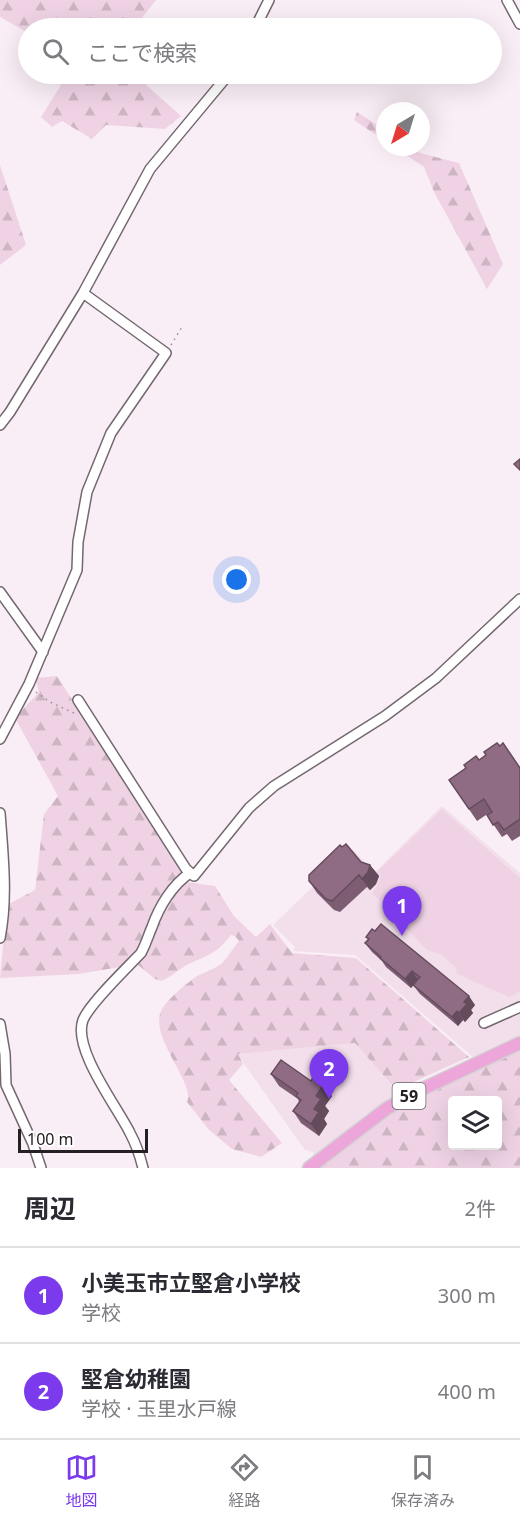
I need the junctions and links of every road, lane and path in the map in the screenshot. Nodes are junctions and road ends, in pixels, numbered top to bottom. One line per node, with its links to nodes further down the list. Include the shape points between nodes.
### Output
1 (269, 0): 3 (street)
2 (507, 0): 4 (street)
3 (260, 18)
4 (520, 24)
5 (220, 84): 6 (street, via 150,169)
6 (83, 293): 8 (street); 9 (street)
7 (182, 327): 8 (path)
8 (166, 353): 12 (street, via 118,420 104,448 87,492 77,570)
9 (0, 425)
10 (0, 592): 12 (street)
11 (520, 599): 18 (street, via 436,678 385,716 274,786 243,816 194,876)
12 (43, 652): 13 (street)
13 (28, 684): 15 (path, via 50,702); 16 (street)
14 (78, 700): 15 (street)
15 (88, 718): 18 (street)
16 (0, 739)
17 (0, 813): 19 (street, via 4,900)
18 (190, 873): 25 (street, via 172,889 141,953 88,1012 82,1024 84,1043 99,1083 130,1133)
19 (0, 938)
20 (520, 1007): 21 (street)
21 (484, 1023)
22 (0, 1024): 24 (street, via 6,1085)
23 (520, 1043): 26 (main road, 59, via 386,1109)
24 (41, 1168)
25 (143, 1168)
26 (309, 1168)

